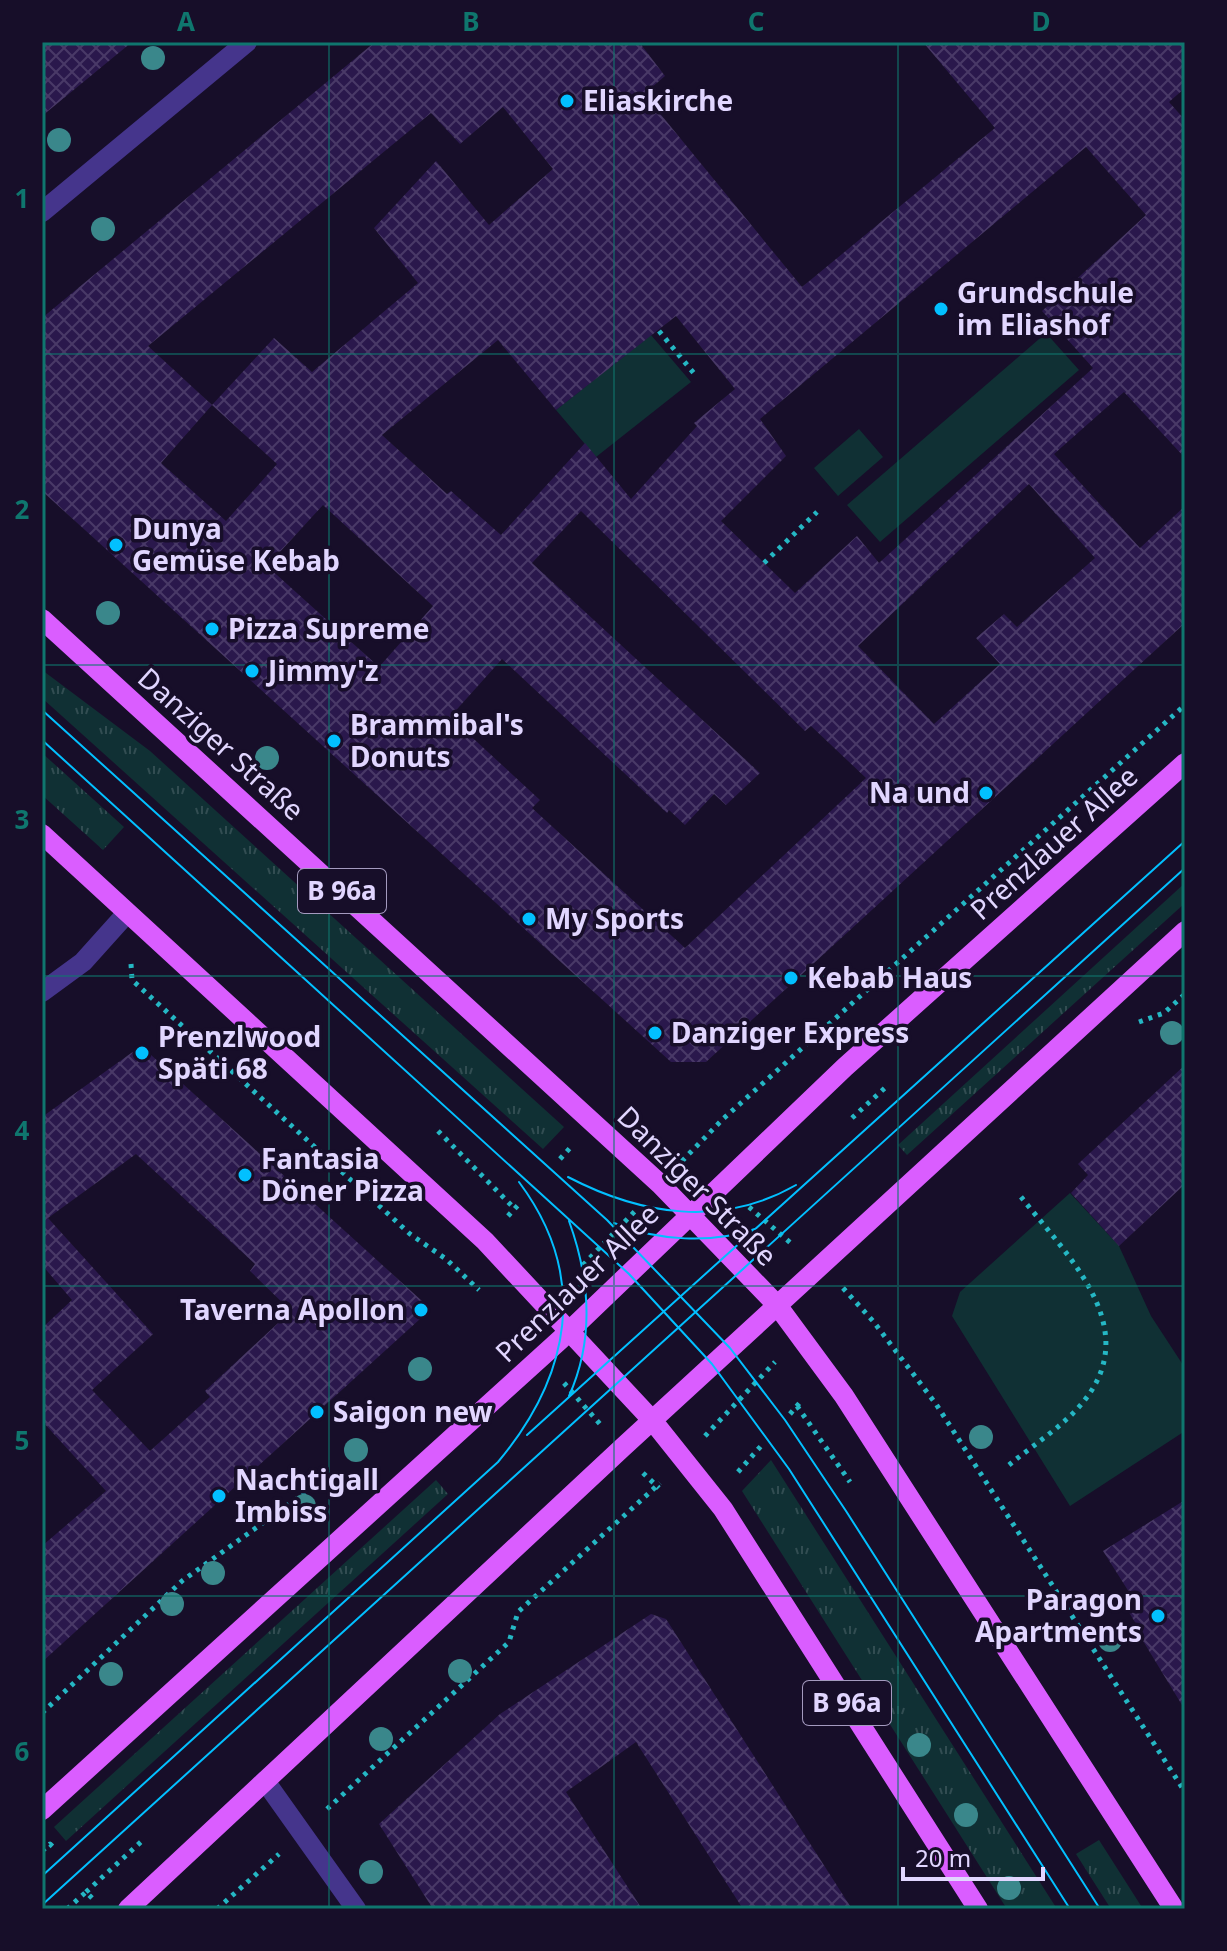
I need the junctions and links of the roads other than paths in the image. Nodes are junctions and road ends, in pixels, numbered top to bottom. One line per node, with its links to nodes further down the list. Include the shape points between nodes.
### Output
1 (247, 42): 2 (street)
2 (42, 212)
3 (42, 619): 9 (main road, Danziger Straße / B 96a)
4 (1185, 763): 9 (main road, Prenzlauer Allee, via 845,1067)
5 (42, 834): 6 (main road, B 96a)
6 (127, 913): 8 (street, via 83,962); 11 (main road, B 96a, via 485,1241)
7 (1185, 931): 10 (main road)
8 (42, 992)
9 (690, 1214): 10 (main road, Danziger Straße / B 96a); 11 (main road, Prenzlauer Allee)
10 (777, 1305): 12 (main road); 18 (main road, Danziger Straße / B 96a, via 844,1396)
11 (570, 1330): 12 (main road, B 96a); 14 (main road, Prenzlauer Allee)
12 (652, 1420): 13 (main road); 17 (main road, B 96a, via 723,1509)
13 (265, 1781): 15 (main road); 16 (street)
14 (42, 1810)
15 (128, 1909)
16 (356, 1909)
17 (978, 1909)
18 (1174, 1909)

